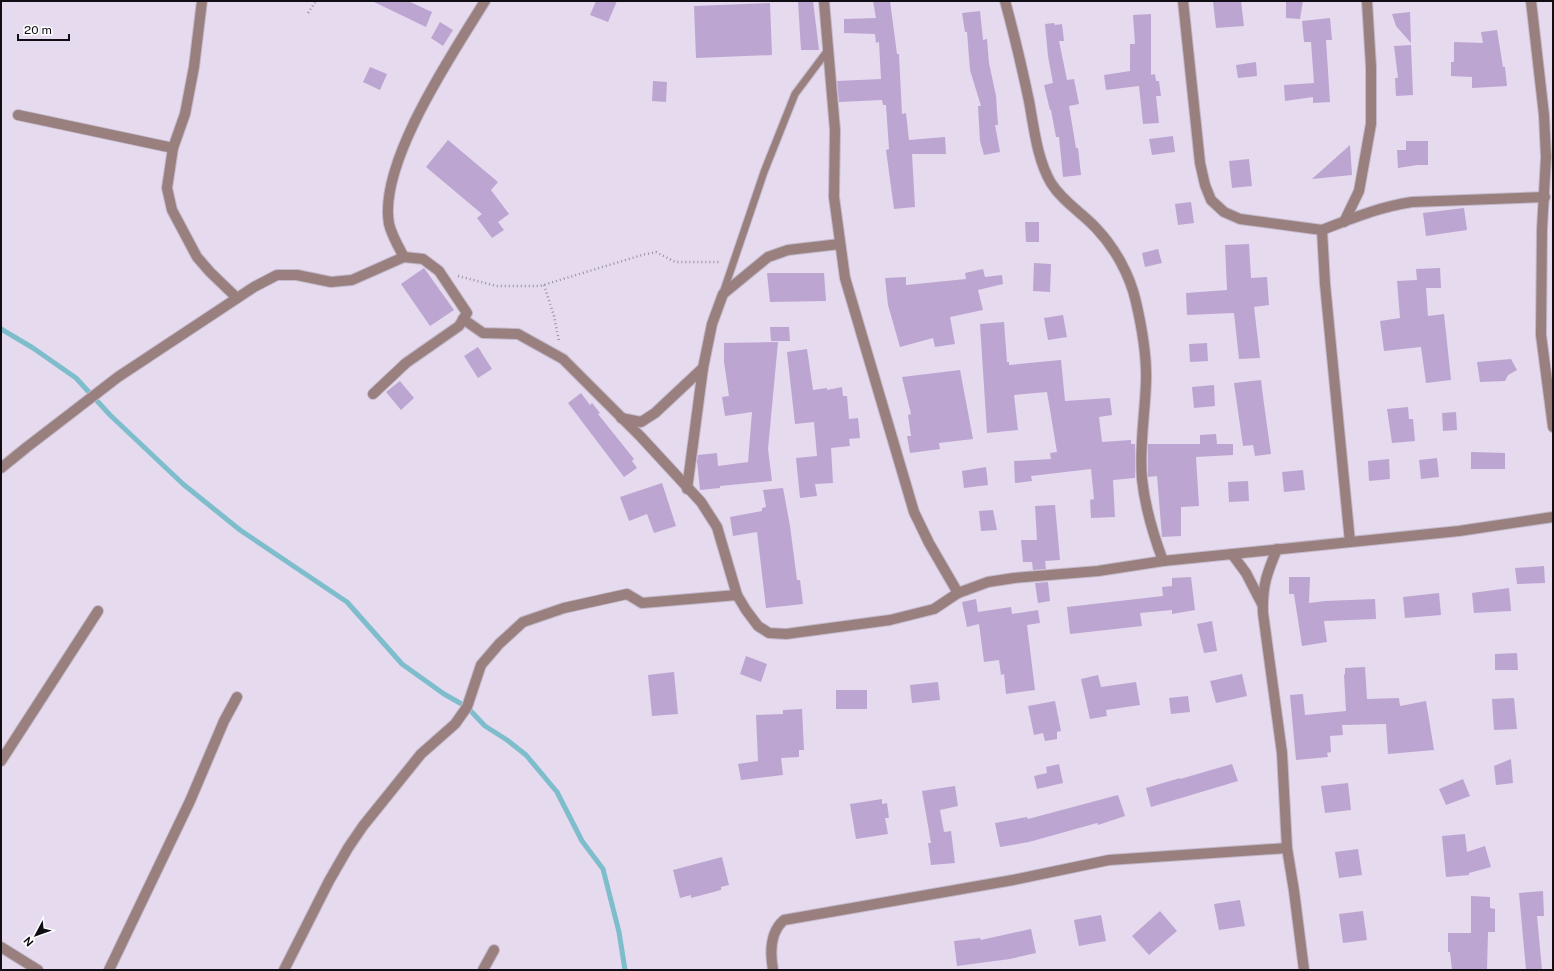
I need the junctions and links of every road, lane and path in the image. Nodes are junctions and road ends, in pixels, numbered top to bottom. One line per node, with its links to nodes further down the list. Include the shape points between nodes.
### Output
1 (202, 1): 12 (street, via 185,114)
2 (316, 1): 9 (path)
3 (485, 1): 17 (street, via 426,101 397,163 389,196 389,223)
4 (824, 1): 10 (street)
5 (1006, 1): 35 (street, via 1041,160 1052,183 1070,206 1096,228 1114,252 1128,274 1136,301 1146,352 1142,478 1152,532)
6 (1183, 1): 15 (street, via 1200,163 1211,200 1224,212 1240,219)
7 (1367, 1): 14 (street, via 1371,124 1359,191)
8 (1531, 1): 13 (street, via 1544,115)
9 (308, 13)
10 (828, 50): 16 (street, via 835,130 834,197); 18 (lane, via 795,94 764,172)
11 (18, 115): 12 (street)
12 (173, 148): 22 (street, via 166,188 172,210 198,257)
13 (1545, 197): 14 (street, via 1412,202 1376,209); 28 (street, via 1542,230 1541,335)
14 (1344, 222): 15 (street)
15 (1322, 230): 32 (street, via 1325,292)
16 (840, 244): 21 (street, via 788,250 768,257); 36 (street, via 845,278 914,512)
17 (404, 257): 19 (street, via 423,259); 22 (street, via 352,280 331,282 297,275 277,275)
18 (733, 262): 20 (path, via 675,262 656,252); 21 (lane)
19 (439, 271): 20 (path, via 497,286); 23 (street, via 467,313)
20 (544, 285): 24 (path)
21 (723, 294): 25 (street, via 712,324)
22 (237, 298): 29 (street, via 118,377)
23 (463, 319): 24 (street, via 483,333 518,334); 26 (street, via 459,326 406,363)
24 (563, 359): 27 (street)
25 (703, 368): 27 (street, via 655,413 641,422); 30 (street)
26 (373, 394)
27 (621, 418): 30 (street)
28 (1553, 427)
29 (1, 468)
30 (687, 489): 37 (street, via 701,502 717,527)
31 (1553, 517): 32 (street, via 1459,531)
32 (1350, 542): 33 (street)
33 (1277, 549): 34 (street); 38 (street, via 1262,592)
34 (1232, 554): 35 (street); 38 (street, via 1246,573)
35 (1163, 561): 36 (street, via 1098,571 988,582)
36 (958, 593): 37 (street, via 934,609 890,620 786,634 769,633 758,626)
37 (737, 595): 47 (street, via 642,603 627,594 564,608 523,622 481,665 467,707 455,724 421,754 348,848)
38 (1263, 605): 42 (street, via 1282,753)
39 (98, 611): 41 (street)
40 (237, 697): 46 (street)
41 (1, 761)
42 (1288, 848): 49 (street, via 1109,860 1013,880 784,920 777,929 771,946); 50 (street)
43 (1, 947): 45 (street)
44 (494, 950): 48 (street)
45 (38, 970)
46 (109, 970)
47 (284, 970)
48 (483, 970)
49 (772, 970)
50 (1304, 970)

